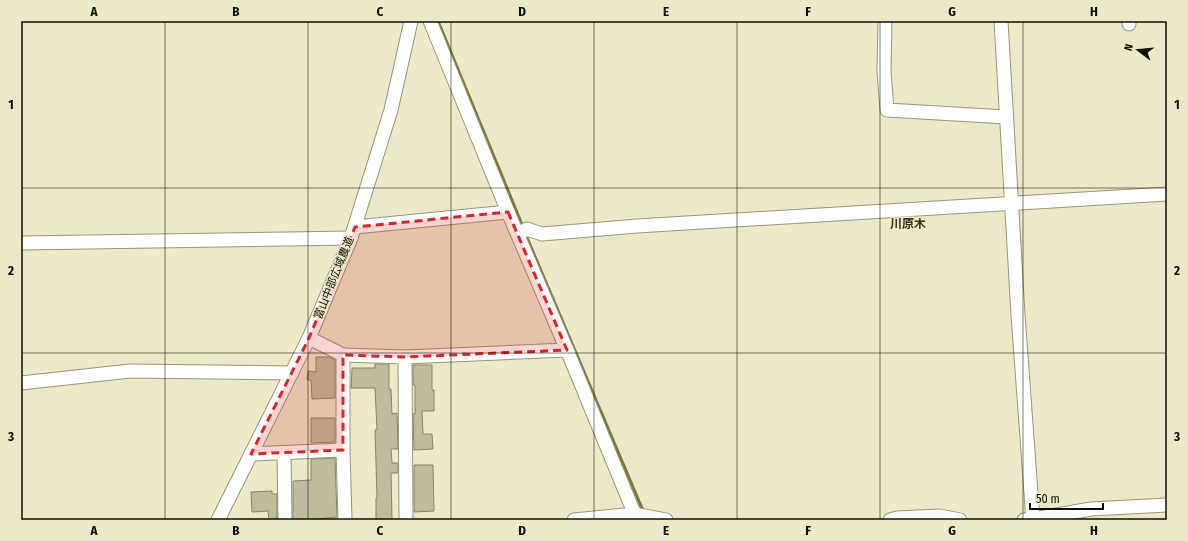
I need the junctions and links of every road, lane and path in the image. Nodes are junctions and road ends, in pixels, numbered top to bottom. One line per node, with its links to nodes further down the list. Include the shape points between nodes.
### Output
1 (411, 21): 9 (street, 富山中部広域農道, via 391,110)
2 (430, 21): 8 (street)
3 (885, 21): 5 (street, via 884,71 887,110)
4 (1001, 21): 5 (street)
5 (1006, 117): 7 (street)
6 (1167, 194): 7 (street)
7 (1011, 203): 10 (street, via 542,234 527,229); 32 (street)
8 (508, 212): 9 (street); 10 (street)
9 (353, 232): 11 (street); 12 (street, 富山中部広域農道)
10 (518, 234): 13 (street)
11 (21, 243)
12 (309, 338): 14 (street); 16 (street, 富山中部広域農道)
13 (567, 350): 15 (street); 22 (street)
14 (343, 355): 15 (street); 18 (street)
15 (405, 357): 27 (street)
16 (292, 373): 17 (street, via 130,371); 20 (street, 富山中部広域農道)
17 (21, 383)
18 (343, 450): 19 (street); 26 (street)
19 (284, 453): 20 (street); 25 (street)
20 (251, 454): 24 (street, 富山中部広域農道)
21 (1167, 505): 32 (street, via 1091,509)
22 (636, 517): 28 (street); 29 (street)
23 (939, 518): 30 (street); 31 (street)
24 (218, 520)
25 (285, 520)
26 (345, 520)
27 (406, 520)
28 (581, 520)
29 (666, 520)
30 (890, 520)
31 (960, 520)
32 (1030, 520)

